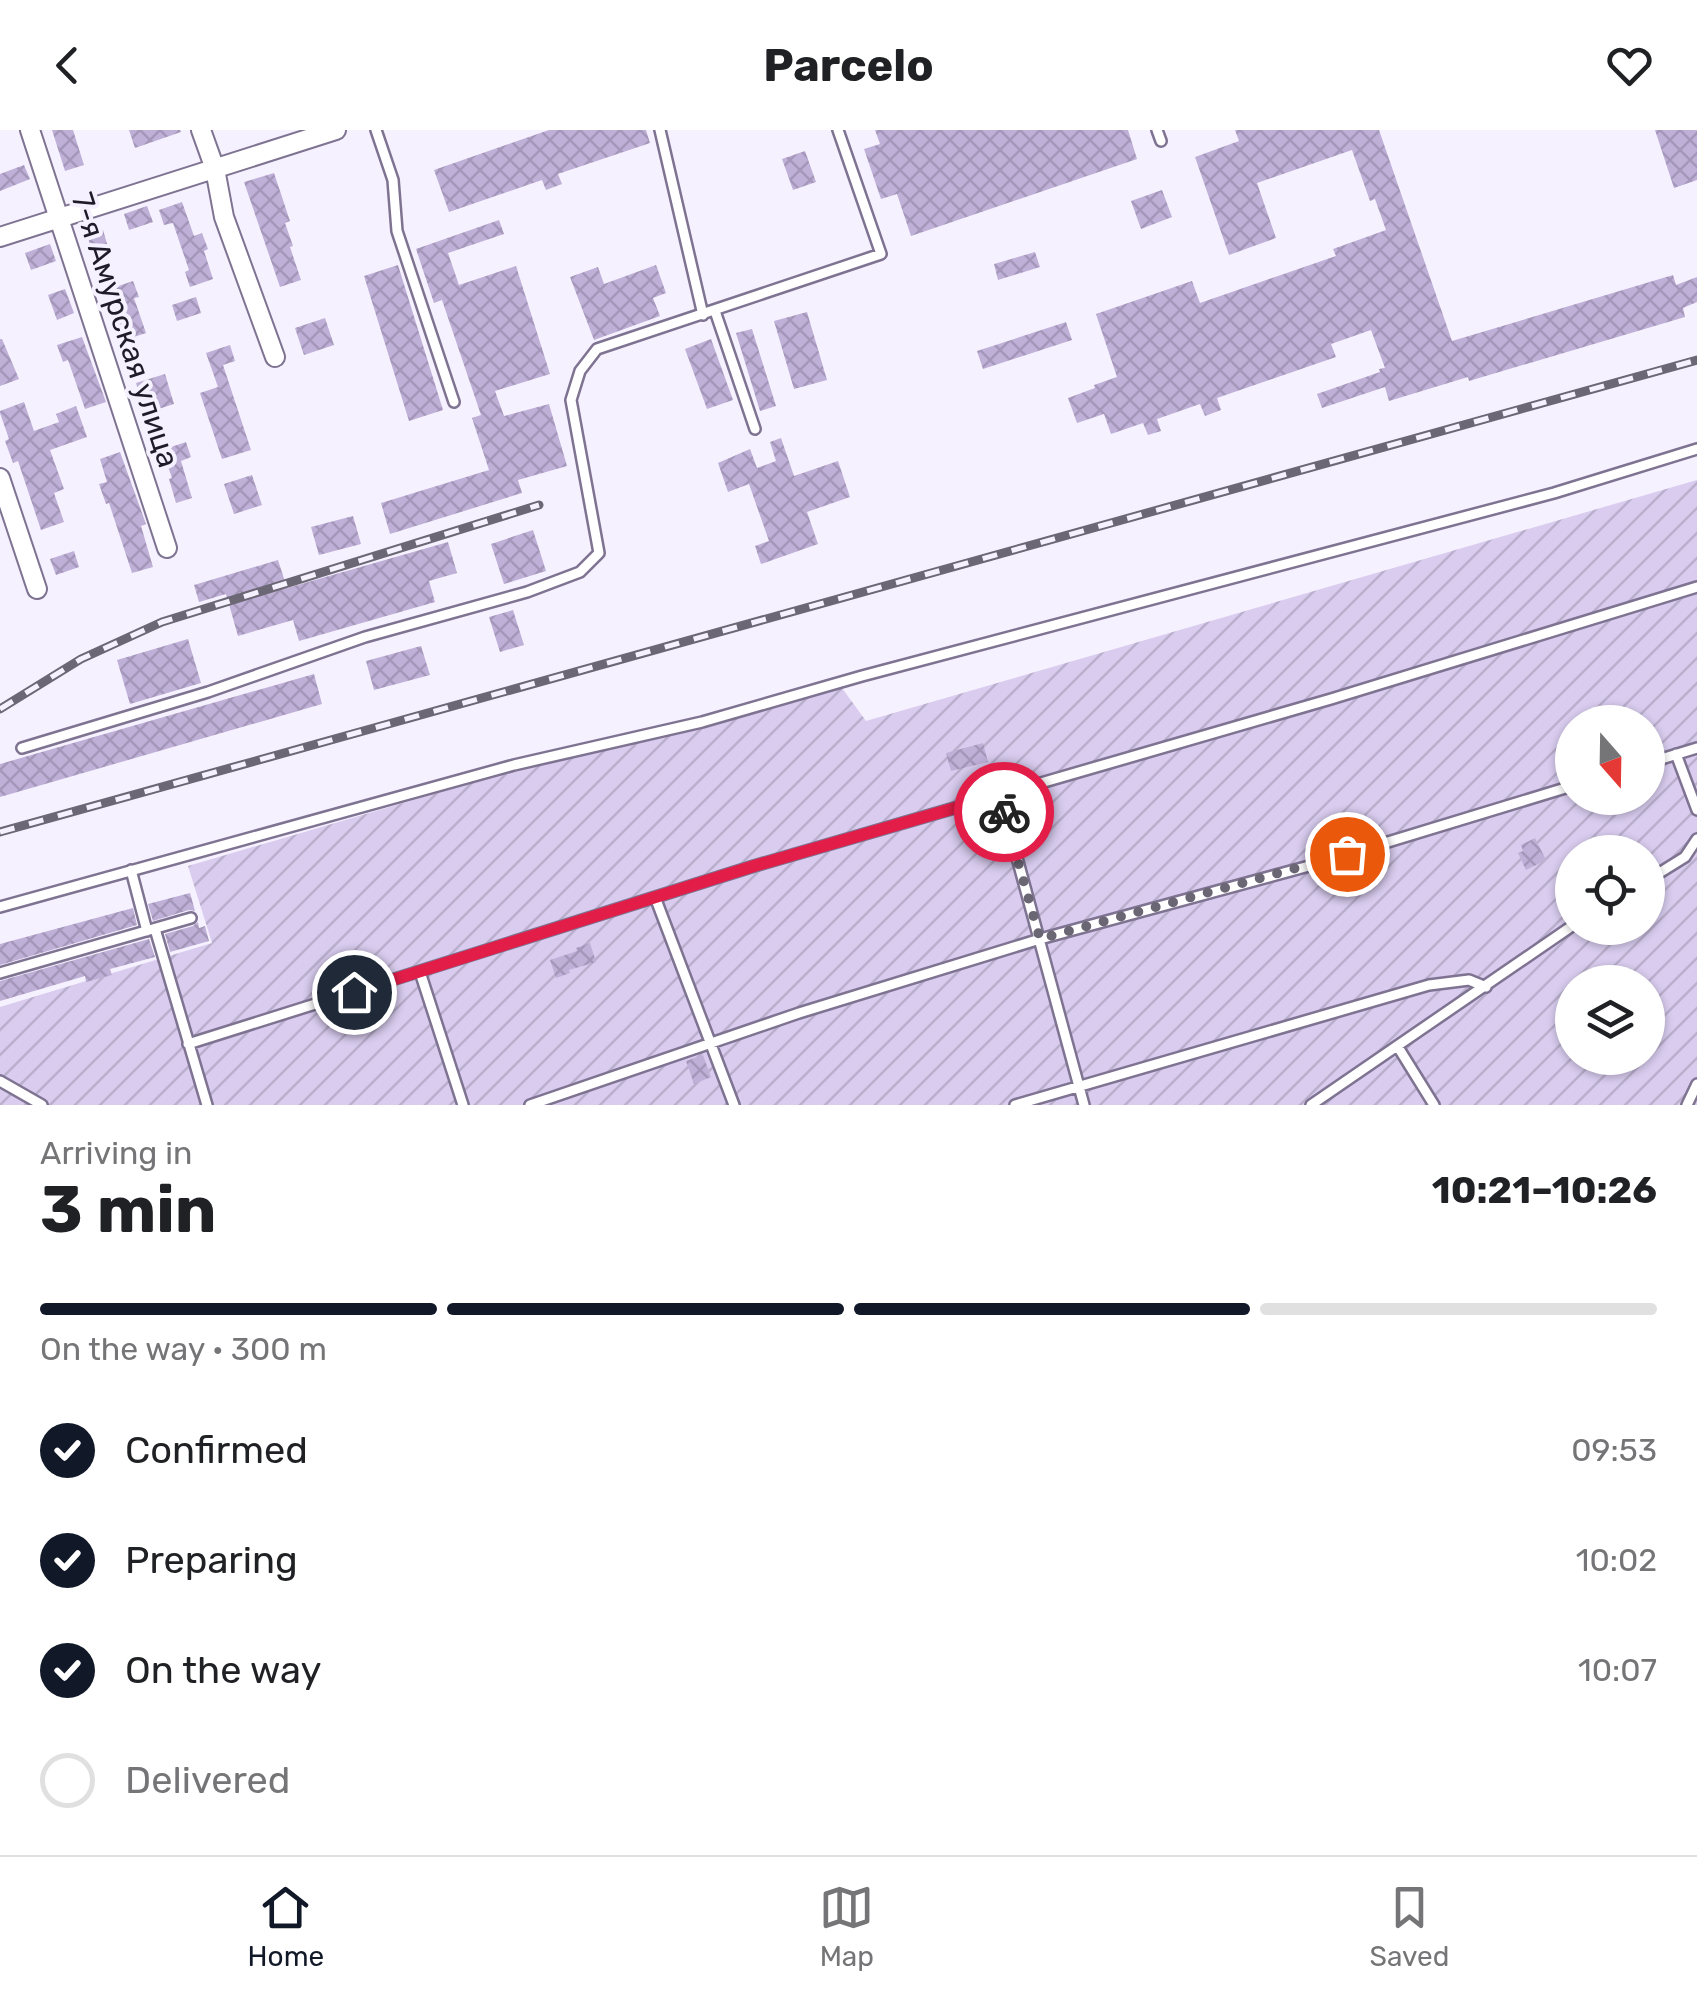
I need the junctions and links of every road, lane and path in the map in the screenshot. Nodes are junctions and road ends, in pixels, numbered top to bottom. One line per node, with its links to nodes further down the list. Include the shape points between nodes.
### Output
1 (30, 130): 10 (street, 7-я Амурская улица)
2 (201, 130): 9 (street)
3 (336, 130): 9 (street)
4 (376, 130): 15 (lane, via 393,180 397,231)
5 (660, 130): 13 (lane)
6 (838, 130): 12 (lane, via 881,254)
7 (1158, 130): 8 (lane)
8 (1162, 142)
9 (215, 169): 10 (street); 14 (street, via 224,217)
10 (59, 216): 11 (street); 19 (street, 7-я Амурская улица)
11 (0, 237)
12 (715, 311): 13 (lane); 16 (lane)
13 (704, 315): 22 (lane, via 597,349 580,371 571,400 599,553 580,572)
14 (275, 357)
15 (454, 402)
16 (755, 430)
17 (1697, 449): 31 (lane, via 1536,498)
18 (0, 478): 21 (street)
19 (167, 548)
20 (1697, 587): 27 (lane)
21 (37, 589)
22 (22, 748)
23 (1697, 748): 24 (lane)
24 (1676, 754): 25 (lane); 28 (lane)
25 (1665, 758)
26 (1555, 791): 37 (lane)
27 (1000, 795): 32 (lane); 37 (lane)
28 (1697, 810)
29 (1697, 839): 30 (lane)
30 (1665, 869)
31 (131, 870): 33 (lane); 35 (lane)
32 (655, 897): 38 (lane); 42 (lane)
33 (0, 907)
34 (191, 918): 35 (lane)
35 (150, 930): 39 (lane); 41 (lane)
36 (1555, 938): 40 (lane)
37 (1040, 939): 42 (lane); 46 (lane)
38 (420, 972): 41 (lane); 49 (lane)
39 (0, 973)
40 (1486, 987): 43 (lane); 46 (lane, via 1469,980 1429,985)
41 (188, 1044): 48 (lane)
42 (709, 1044): 50 (lane); 51 (lane)
43 (1398, 1046): 54 (lane); 55 (lane)
44 (0, 1081): 47 (lane)
45 (1697, 1084): 56 (lane)
46 (1078, 1086): 52 (lane); 53 (lane)
47 (42, 1105)
48 (207, 1105)
49 (464, 1105)
50 (530, 1105)
51 (734, 1105)
52 (1015, 1105)
53 (1084, 1105)
54 (1311, 1105)
55 (1434, 1105)
56 (1687, 1105)

